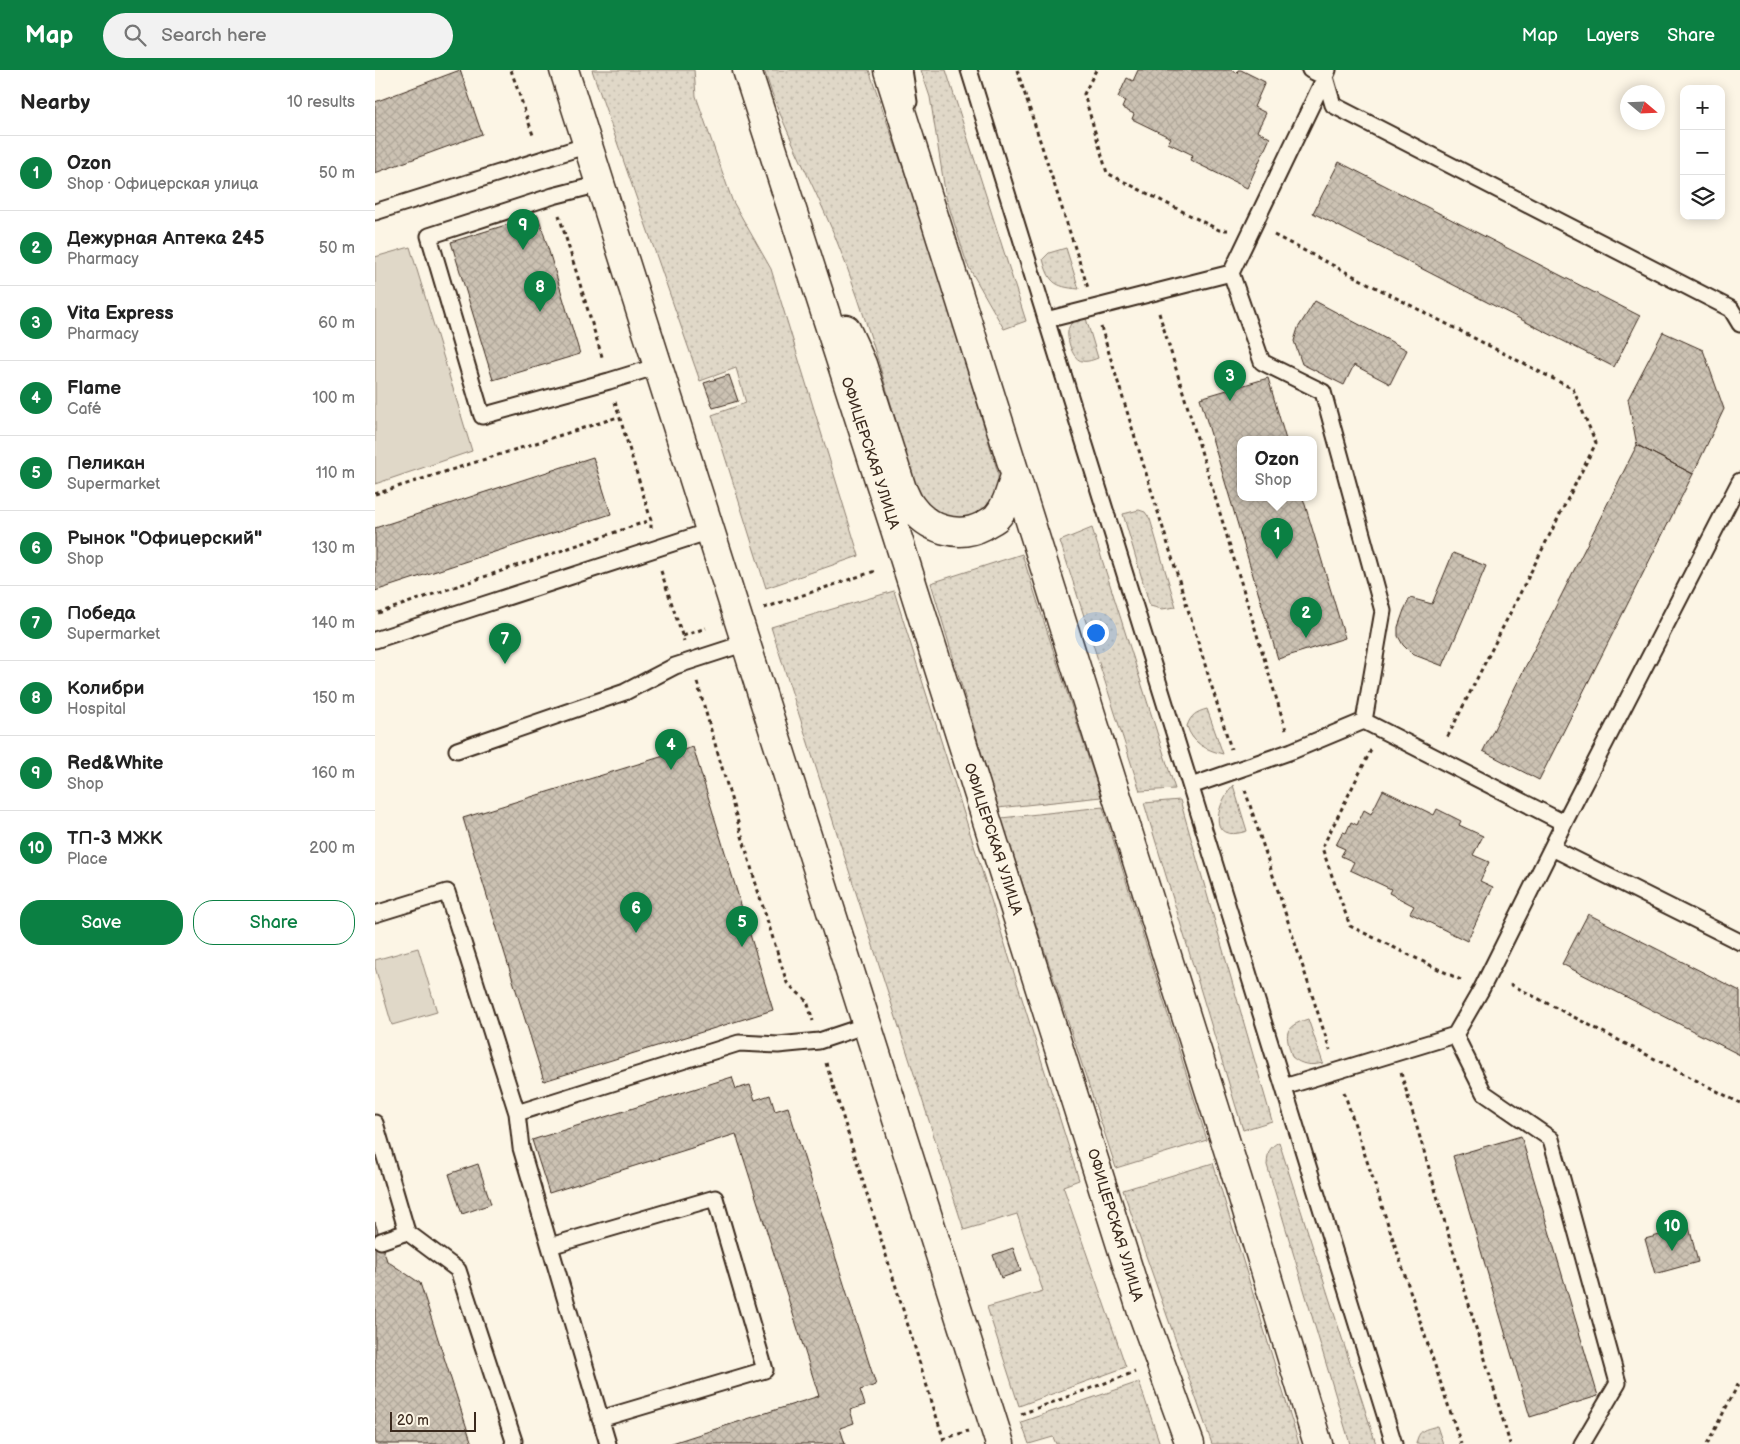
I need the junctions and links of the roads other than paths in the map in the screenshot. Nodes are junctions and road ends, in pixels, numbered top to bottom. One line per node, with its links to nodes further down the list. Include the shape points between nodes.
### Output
1 (564, 70): 8 (main road)
2 (747, 70): 12 (main road, ОФИЦЕРСКАЯ УЛИЦА)
3 (888, 70): 9 (main road)
4 (904, 70): 9 (lane)
5 (969, 70): 14 (lane)
6 (1310, 70): 7 (lane)
7 (1326, 74): 13 (lane); 15 (lane, via 1333,105 1731,309)
8 (588, 145): 10 (main road); 11 (lane)
9 (919, 165): 17 (main road)
10 (600, 184): 16 (main road); 16 (lane, via 429,236 481,416)
11 (375, 212)
12 (800, 233): 17 (main road, ОФИЦЕРСКАЯ УЛИЦА, via 863,364 902,489 911,506 942,530 962,533 977,529 995,519 1007,500); 42 (main road, ОФИЦЕРСКАЯ УЛИЦА, via 1142,1312)
13 (1231, 273): 14 (lane); 22 (lane, via 1262,362 1323,392 1383,611)
14 (1046, 320): 24 (lane)
15 (1740, 324)
16 (658, 366): 19 (main road)
17 (1015, 476): 43 (main road)
18 (1740, 481): 25 (lane)
19 (710, 531): 20 (lane); 21 (main road)
20 (375, 640)
21 (746, 643): 23 (lane, via 675,666 625,692); 30 (main road)
22 (1364, 721): 24 (lane); 25 (lane)
23 (457, 750)
24 (1191, 786): 32 (lane)
25 (1564, 823): 26 (lane)
26 (1552, 848): 29 (lane); 31 (lane)
27 (375, 901): 28 (lane)
28 (382, 911): 33 (lane, via 447,892)
29 (1740, 942)
30 (867, 1024): 33 (lane, via 819,1040 778,1045 739,1043); 41 (main road)
31 (1455, 1035): 32 (lane); 45 (lane, via 1484,1093 1551,1139 1618,1383)
32 (1284, 1087): 44 (lane)
33 (517, 1113): 37 (lane, via 521,1148)
34 (375, 1123): 35 (lane)
35 (407, 1232): 36 (lane); 39 (lane, via 459,1270)
36 (381, 1241)
37 (550, 1246): 38 (lane); 38 (lane, via 715,1198 765,1370)
38 (600, 1419): 40 (lane)
39 (513, 1444)
40 (608, 1444)
41 (1000, 1444)
42 (1189, 1444)
43 (1318, 1444)
44 (1394, 1444)
45 (1582, 1444)

